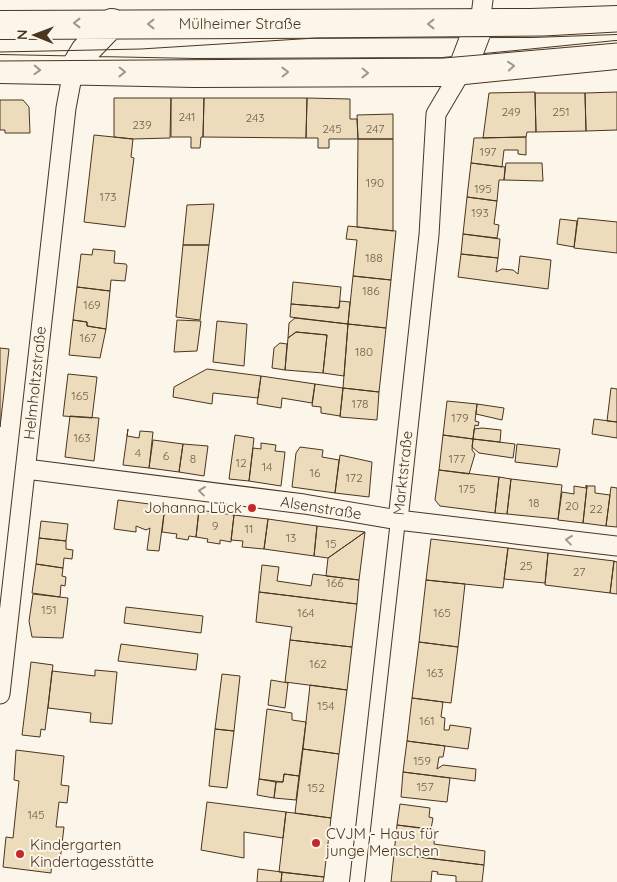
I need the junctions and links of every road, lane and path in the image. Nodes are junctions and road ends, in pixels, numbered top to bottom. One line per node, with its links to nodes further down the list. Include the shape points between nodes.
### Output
1 (481, 12): 2 (main road, Mülheimer Straße); 3 (main road, Mülheimer Straße, one-way to 3); 7 (main road)
2 (617, 20)
3 (112, 23): 4 (main road, Mülheimer Straße, one-way to 4); 8 (main road, via 85,51)
4 (0, 24)
5 (617, 56): 7 (main road, one-way to 5)
6 (0, 69): 8 (main road, one-way to 8)
7 (462, 70): 8 (main road, one-way to 7, via 381,73); 10 (street, Marktstraße, via 436,114 429,234)
8 (73, 72): 9 (street, Helmholtzstraße, via 66,108)
9 (26, 469): 10 (street, Alsenstraße, one-way to 9, via 304,504); 12 (street, Helmholtzstraße)
10 (398, 520): 11 (street, Alsenstraße, one-way to 10); 13 (street, Marktstraße)
11 (617, 546)
12 (0, 694)
13 (357, 882)

